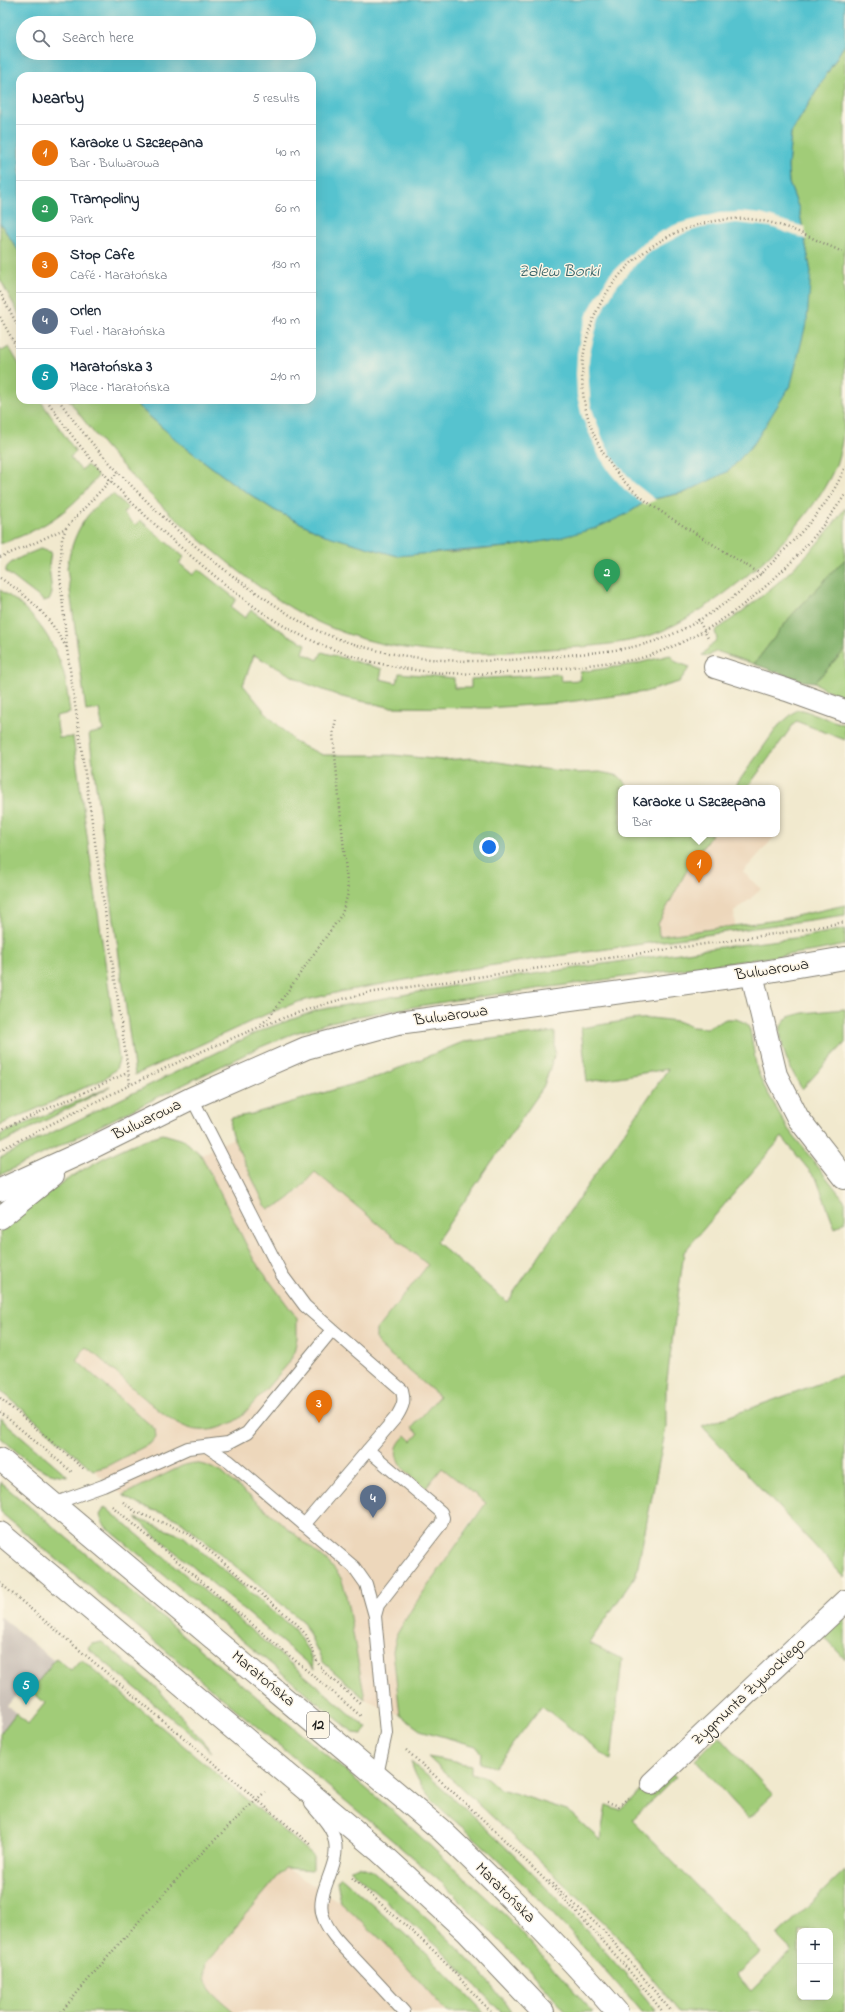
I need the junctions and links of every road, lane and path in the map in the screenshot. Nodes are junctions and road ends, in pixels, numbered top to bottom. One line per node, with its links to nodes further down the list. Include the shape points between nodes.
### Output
1 (845, 253): 14 (path, via 805,234 770,222 740,219 697,225 663,238 633,260 609,288 592,320 584,350 582,375 586,411 608,462 632,490 658,510)
2 (0, 292): 4 (path)
3 (0, 317): 5 (path)
4 (16, 322)
5 (16, 346)
6 (51, 404): 10 (path, via 77,443)
7 (62, 404): 9 (path, via 94,447)
8 (845, 466): 14 (path, via 824,506 773,564)
9 (118, 472): 10 (path); 14 (path, via 176,529 215,562 291,616 323,633 396,655 465,662 531,659 633,647 674,633 730,600)
10 (109, 481): 11 (path, via 146,517 225,585 292,630 315,642 375,662 424,672 455,674 560,669 638,659 682,642 720,621 773,579 831,517); 12 (path)
11 (845, 495)
12 (66, 528): 13 (path); 16 (path, via 62,539 60,575)
13 (0, 557)
14 (761, 574)
15 (0, 578): 16 (path, via 32,600 58,632)
16 (67, 649): 23 (path)
17 (715, 668): 18 (street)
18 (845, 711)
19 (336, 719): 22 (path, via 334,734 348,892 342,914)
20 (845, 958): 21 (street, Bulwarowa)
21 (752, 974): 25 (street, Bulwarowa, via 398,1023 306,1048); 28 (street, via 776,1075 798,1118)
22 (260, 1026)
23 (127, 1073): 24 (path); 26 (path)
24 (130, 1084)
25 (192, 1098): 27 (street, Bulwarowa); 31 (lane, via 282,1274 304,1306)
26 (0, 1130)
27 (81, 1153): 29 (street, Bulwarowa); 30 (street, Bulwarowa)
28 (845, 1178)
29 (0, 1190)
30 (0, 1218)
31 (332, 1330): 34 (lane, via 254,1427 228,1443); 35 (lane, via 402,1390 405,1399 397,1416)
32 (0, 1398): 37 (path)
33 (0, 1412): 37 (path)
34 (206, 1446): 37 (lane, via 188,1448); 39 (lane, via 229,1461)
35 (368, 1450): 39 (lane); 43 (lane, via 441,1512 443,1518 378,1605)
36 (0, 1458): 38 (street, Maratońska / 12)
37 (98, 1488): 38 (lane); 44 (path, via 136,1512 188,1533 297,1624 306,1635 324,1672); 45 (path)
38 (53, 1504): 48 (street, Maratońska / 12)
39 (304, 1525): 43 (lane, via 361,1576 366,1584)
40 (0, 1533): 47 (street)
41 (0, 1584): 50 (path)
42 (845, 1601): 49 (street, Zygmunta Żywockiego)
43 (375, 1616): 48 (lane, via 386,1733)
44 (365, 1707)
45 (366, 1719)
46 (408, 1753): 52 (path)
47 (286, 1773): 50 (path); 51 (lane, via 329,1827 335,1842); 53 (street, via 378,1850 467,1932)
48 (377, 1775): 59 (street, Maratońska / 12, via 441,1830 490,1877 565,1953)
49 (652, 1783)
50 (257, 1800): 51 (path); 54 (path, via 184,1873)
51 (334, 1864): 55 (lane, via 326,1883 321,1907 324,1919 334,1936); 56 (path, via 435,1952)
52 (542, 1876): 60 (path, via 584,1920); 61 (path, via 570,1898 604,1931)
53 (513, 1979): 57 (lane); 58 (street)
54 (61, 2012)
55 (404, 2012)
56 (491, 2012)
57 (527, 2012)
58 (543, 2012)
59 (616, 2012)
60 (663, 2012)
61 (672, 2012)

